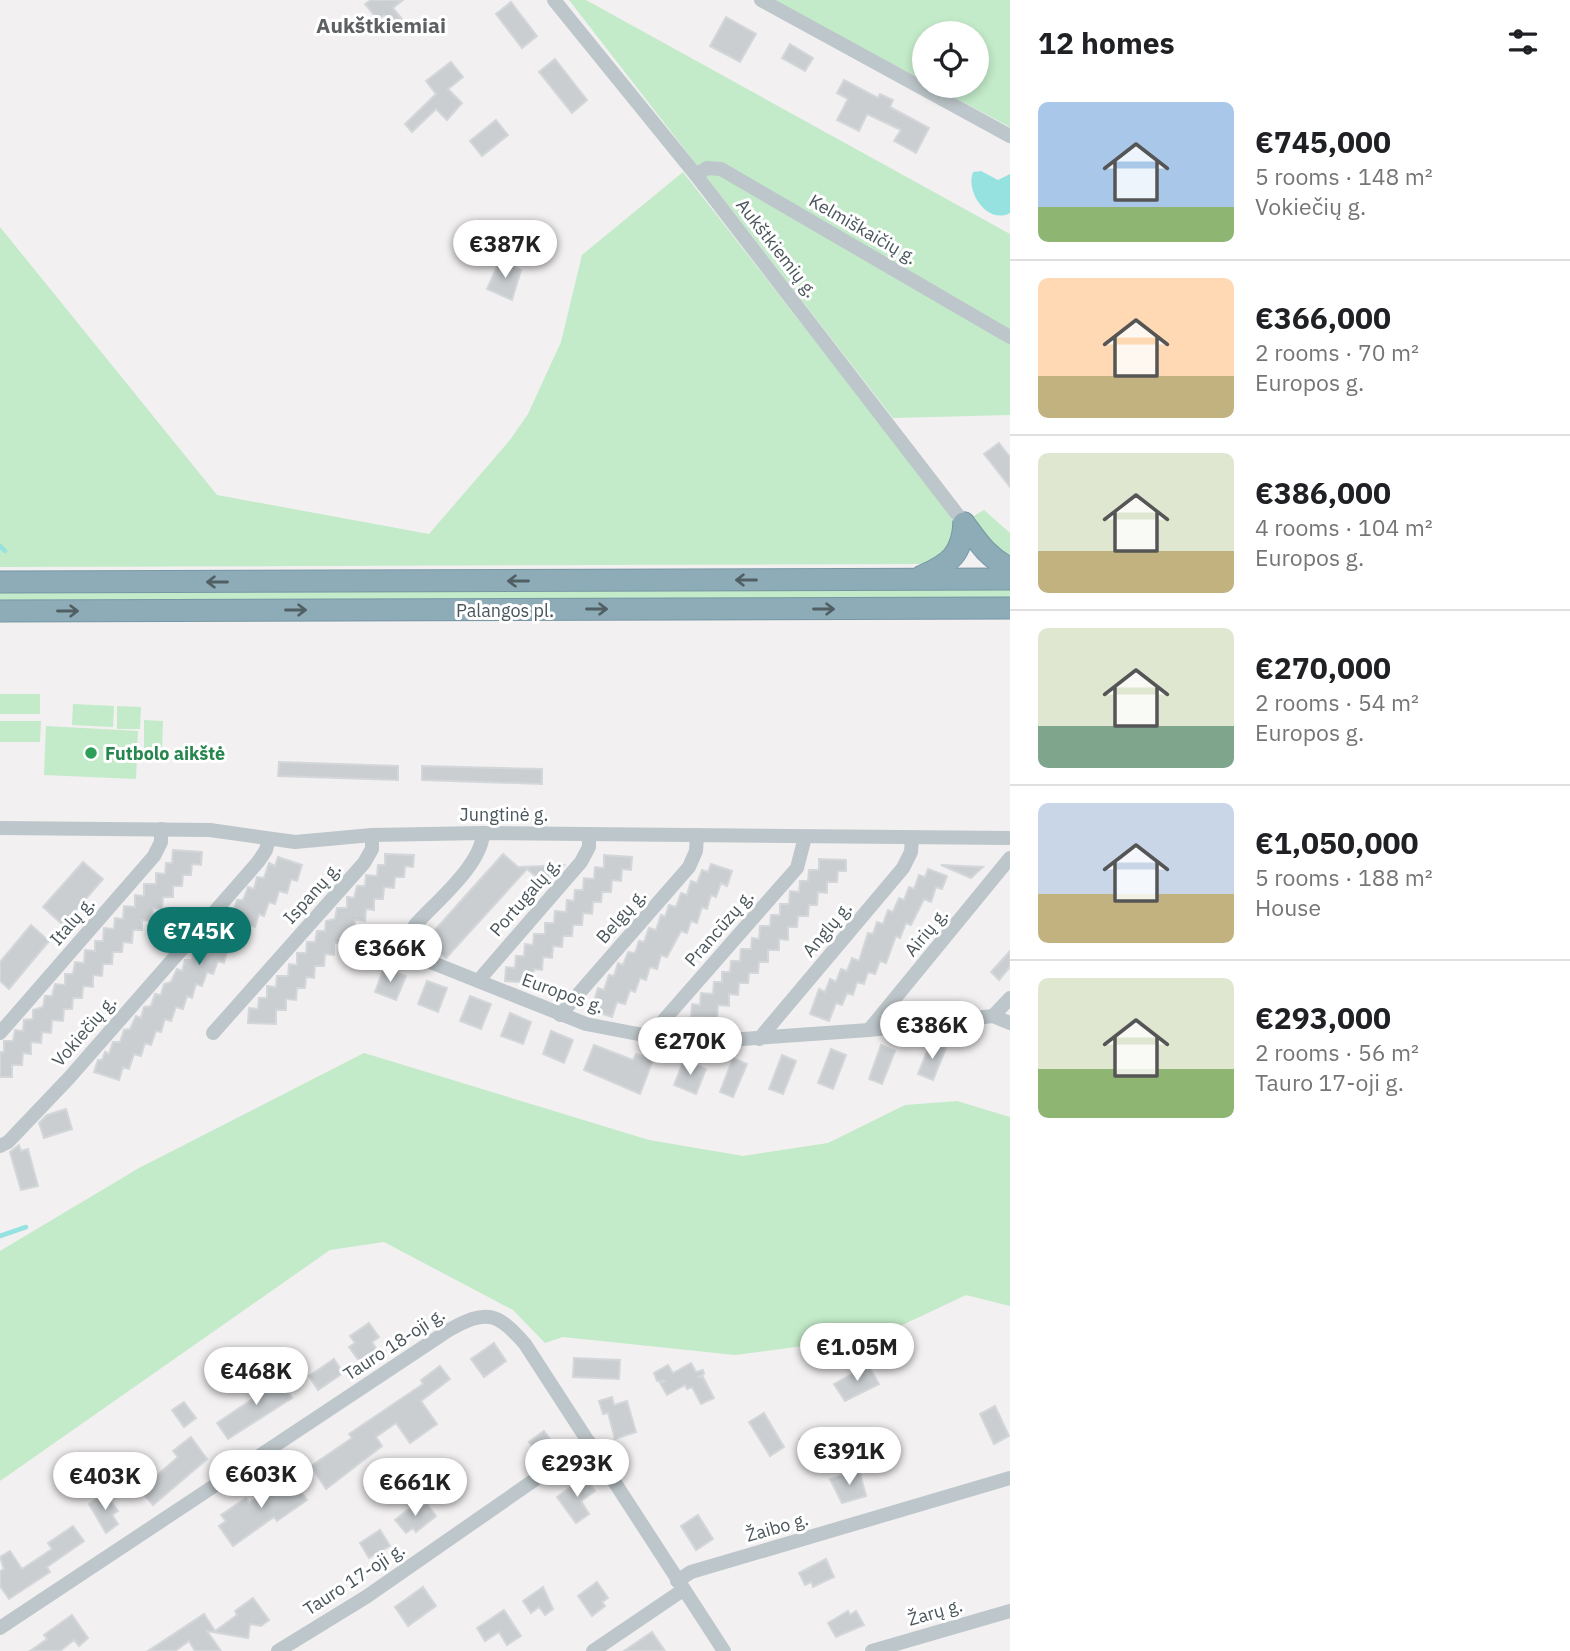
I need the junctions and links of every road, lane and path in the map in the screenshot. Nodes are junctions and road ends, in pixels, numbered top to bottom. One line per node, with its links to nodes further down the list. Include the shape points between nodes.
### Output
1 (554, 0): 4 (street, Aukštkiemių g.)
2 (761, 0): 3 (street)
3 (1010, 136)
4 (696, 174): 5 (street, Kelmiškaičių g., via 707,168 721,169); 6 (street, Aukštkiemių g.)
5 (1010, 337)
6 (964, 523): 7 (highway, via 984,550); 9 (highway, via 956,557)
7 (1010, 568)
8 (1010, 579): 9 (highway, Palangos pl.)
9 (915, 580): 10 (highway, Palangos pl., one-way to 10)
10 (0, 582)
11 (1010, 608): 12 (highway, Palangos pl., one-way to 11)
12 (0, 611)
13 (0, 828): 14 (street, Jungtinė g.)
14 (161, 829): 22 (street, Jungtinė g., via 210,830); 30 (street, Italų g., via 154,856)
15 (484, 833): 16 (street, Jungtinė g.); 17 (street, Jungtinė g.); 24 (street, Europos g., via 475,859 416,924 408,944 412,953)
16 (589, 834): 18 (street, Jungtinė g.); 24 (street, Portugalų g., via 589,847 581,862)
17 (372, 835): 22 (street, Jungtinė g., via 295,842); 31 (street, Ispanų g., via 372,849 364,863)
18 (697, 835): 19 (street, Jungtinė g.); 26 (street, Belgų g., via 689,867)
19 (805, 837): 20 (street, Jungtinė g.); 32 (street, Prancūzų g., via 797,868)
20 (912, 838): 21 (street, Jungtinė g.); 33 (street, Anglų g., via 903,868)
21 (1010, 838)
22 (269, 839): 34 (street, Vokiečių g., via 258,862 78,1068)
23 (1010, 858): 29 (street, Airių g.)
24 (478, 981): 26 (street, Europos g.)
25 (1010, 998): 27 (street)
26 (560, 1015): 32 (street, Europos g.)
27 (993, 1016): 28 (street, Europos g.); 29 (street, Europos g.)
28 (1010, 1023)
29 (869, 1030): 33 (street, Europos g.)
30 (0, 1033)
31 (213, 1033)
32 (649, 1037): 33 (street, Europos g., via 685,1043)
33 (759, 1039)
34 (0, 1146)
35 (589, 1442): 37 (street); 39 (street, Tauro 18-oji g., via 525,1343 499,1318 473,1316); 41 (street, Tauro 17-oji g., via 366,1597)
36 (1010, 1478): 37 (street, Žaibo g., via 691,1572)
37 (680, 1586): 40 (street, Žaibo g.); 42 (street)
38 (1010, 1611): 43 (street, Žarų g.)
39 (0, 1628)
40 (602, 1648)
41 (278, 1651)
42 (724, 1651)
43 (872, 1651)

